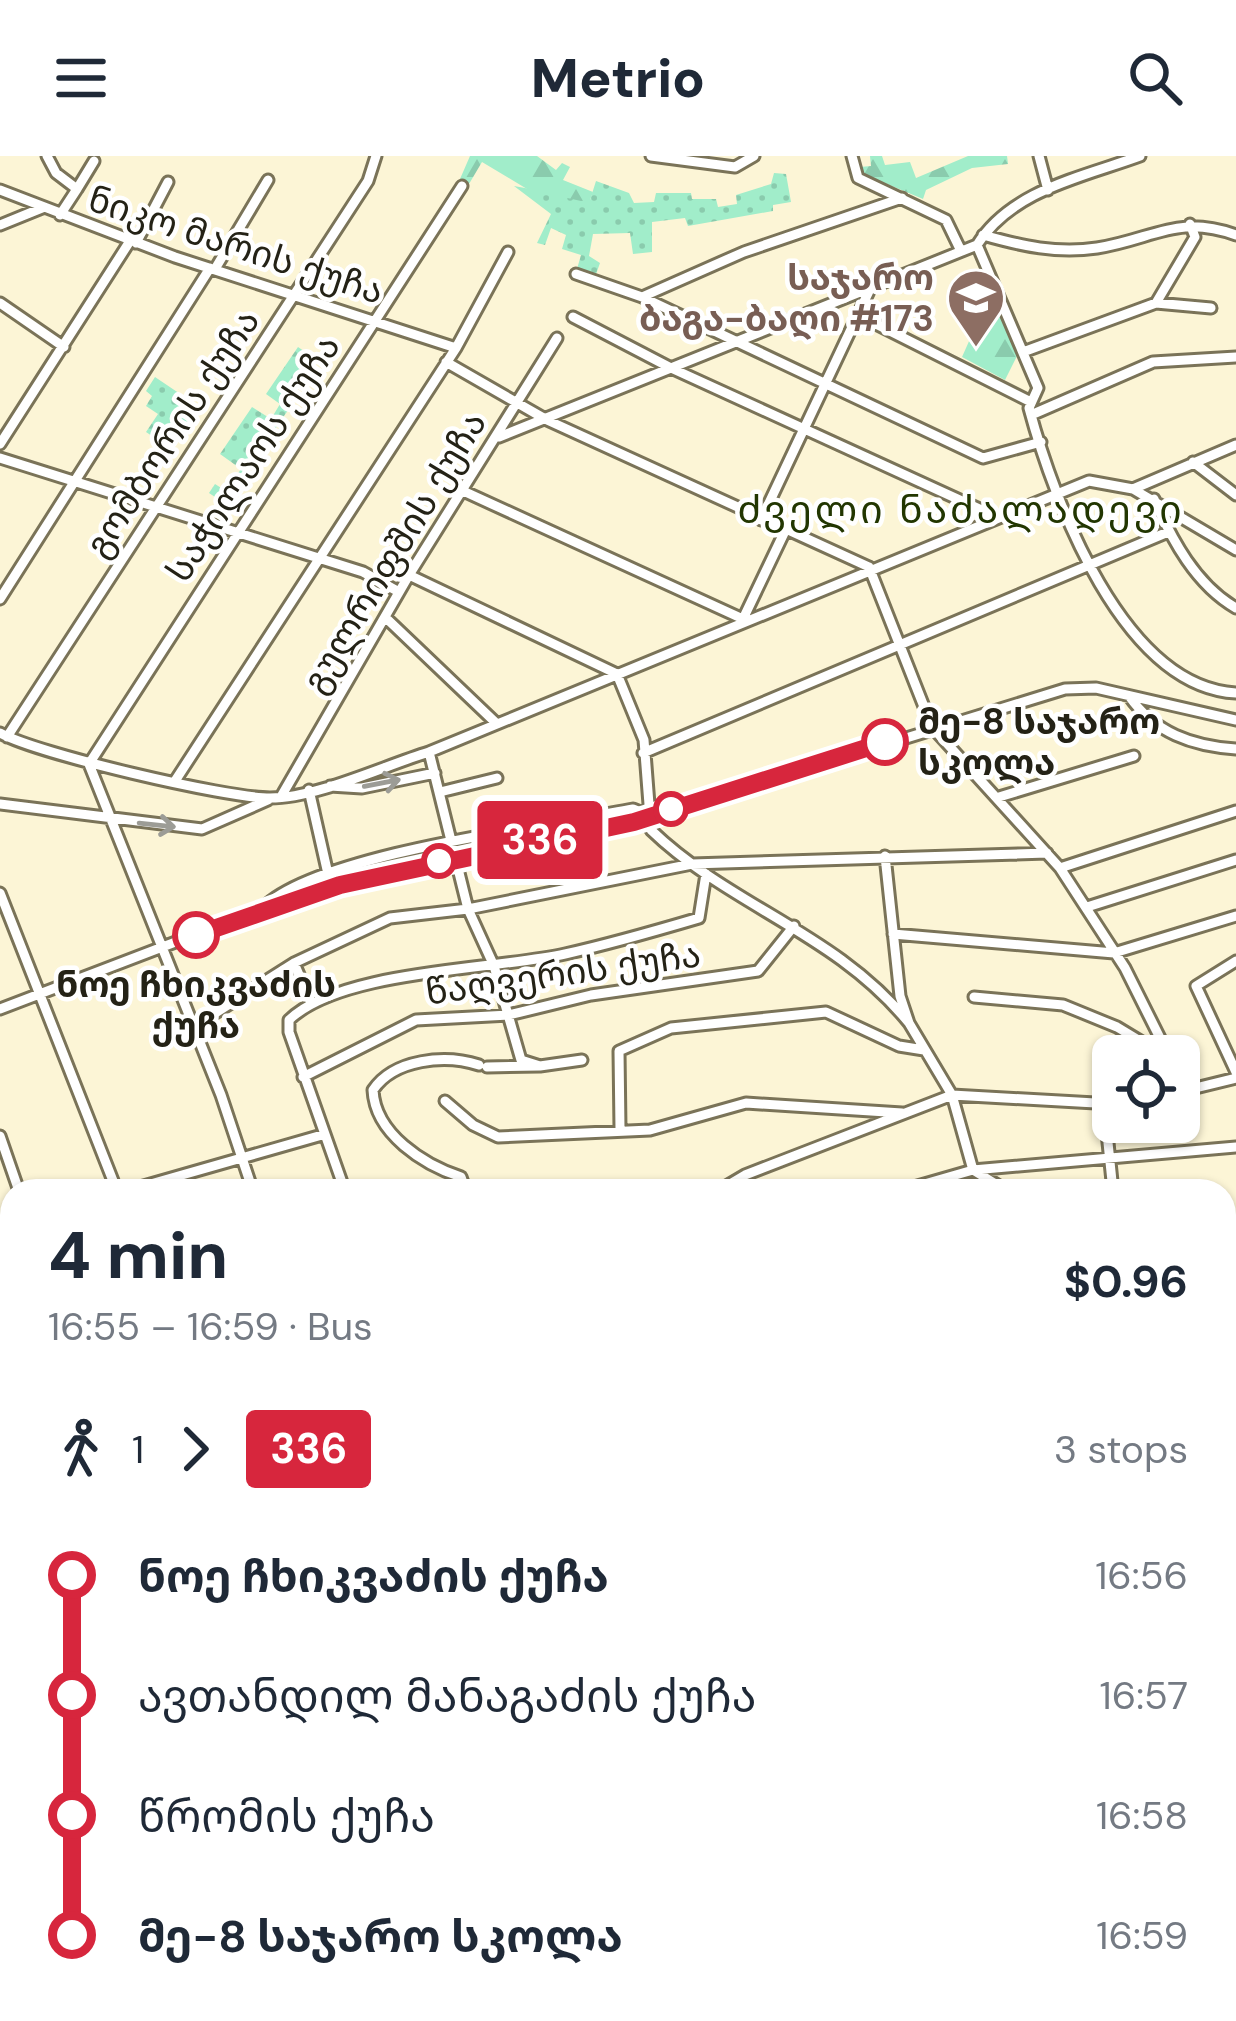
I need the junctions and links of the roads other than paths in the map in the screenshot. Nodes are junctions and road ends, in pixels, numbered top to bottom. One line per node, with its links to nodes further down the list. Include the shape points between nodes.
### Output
1 (47, 156): 13 (street)
2 (376, 156): 28 (street, გომბორის ქუჩა, via 368,181)
3 (651, 156): 4 (street, via 741,167)
4 (754, 156)
5 (852, 156): 15 (street, via 858,178)
6 (1039, 156): 14 (street)
7 (1141, 156): 14 (street)
8 (94, 161): 13 (street)
9 (268, 181): 25 (street)
10 (168, 182): 22 (street)
11 (462, 186): 35 (street, საჭილაოს ქუჩა)
12 (0, 190): 16 (street, ნიკო მარის ქუჩა)
13 (77, 190): 17 (street)
14 (1048, 190): 21 (street, via 1001,213)
15 (902, 198): 23 (street, via 946,220); 29 (street)
16 (43, 208): 17 (street, ნიკო მარის ქუჩა); 19 (street)
17 (61, 214): 22 (street, ნიკო მარის ქუჩა)
18 (1190, 224): 20 (street); 21 (street, via 1092,249); 31 (street, via 1190,251)
19 (0, 225)
20 (1236, 235)
21 (980, 240): 23 (street); 40 (street)
22 (133, 242): 25 (street, ნიკო მარის ქუჩა); 38 (street)
23 (961, 251): 27 (street)
24 (508, 252): 39 (street)
25 (213, 269): 28 (street, ნიკო მარის ქუჩა); 56 (street)
26 (576, 274): 29 (street)
27 (870, 289): 33 (street); 37 (street)
28 (293, 294): 35 (street, ნიკო მარის ქუჩა); 62 (street, გომბორის ქუჩა)
29 (642, 297): 37 (street)
30 (0, 303): 38 (street)
31 (1156, 303): 32 (street); 40 (street)
32 (1210, 308)
33 (858, 316): 44 (street); 45 (street)
34 (575, 318): 43 (street)
35 (375, 320): 39 (street, ნიკო მარის ქუჩა); 67 (street, საჭილაოს ქუჩა)
36 (557, 338): 46 (street, გულრიფშის ქუჩა)
37 (732, 342): 43 (street); 44 (street)
38 (64, 346): 52 (street)
39 (455, 348): 42 (street)
40 (1023, 352): 45 (street, via 1039,388)
41 (1236, 357): 47 (street, via 1153,362)
42 (446, 362): 46 (street); 69 (street)
43 (671, 368): 48 (street); 49 (street)
44 (825, 383): 49 (street); 51 (street, via 982,458)
45 (1031, 402): 47 (street)
46 (514, 404): 48 (street); 50 (street, გულრიფშის ქუჩა)
47 (1031, 415): 51 (street)
48 (547, 420): 50 (street); 64 (street)
49 (803, 428): 63 (street); 64 (street)
50 (499, 437): 58 (street, გულრიფშის ქუჩა)
51 (1041, 442): 59 (street)
52 (0, 444)
53 (1236, 445): 55 (street)
54 (0, 458): 56 (street)
55 (1193, 462): 57 (street); 60 (street)
56 (73, 485): 62 (street); 74 (street)
57 (1132, 488): 59 (street, via 1089,481); 61 (street)
58 (461, 490): 72 (street, გულრიფშის ქუჩა); 77 (street)
59 (1060, 491): 63 (street); 71 (street)
60 (1236, 495)
61 (1154, 499): 66 (street); 68 (street)
62 (156, 510): 67 (street); 85 (street, გომბორის ქუჩა)
63 (997, 517): 70 (street)
64 (761, 520): 65 (street)
65 (785, 531): 70 (street); 77 (street)
66 (1168, 532): 71 (street); 75 (street, via 1211,591)
67 (234, 534): 69 (street); 90 (street, საჭილაოს ქუჩა)
68 (1236, 550)
69 (317, 557): 73 (street); 93 (street)
70 (869, 566): 77 (street); 78 (street)
71 (1090, 566): 78 (street); 80 (street, via 1135,640 1158,661 1199,686)
72 (409, 575): 73 (street, გულრიფშის ქუჩა); 79 (street)
73 (399, 592): 76 (street, გულრიფშის ქუჩა)
74 (0, 599)
75 (1236, 608)
76 (386, 618): 83 (street); 97 (street, გულრიფშის ქუჩა)
77 (743, 619): 79 (street)
78 (901, 647): 84 (street); 88 (street)
79 (617, 674): 83 (street); 88 (street)
80 (1236, 693)
81 (1129, 696): 82 (street); 84 (street, via 1065,689); 86 (street, via 1173,736)
82 (1236, 720)
83 (496, 723): 87 (street)
84 (932, 727): 98 (street); 101 (street)
85 (4, 735): 90 (street)
86 (1236, 749)
87 (430, 752): 91 (street); 94 (street)
88 (643, 753): 101 (street)
89 (1134, 756): 98 (street)
90 (90, 760): 93 (street); 102 (street)
91 (435, 773): 94 (street, one-way to 91); 96 (street)
92 (497, 778): 96 (street)
93 (175, 781): 97 (street)
94 (330, 786): 95 (street)
95 (308, 790): 97 (street); 110 (street)
96 (440, 792): 103 (street)
97 (277, 797): 102 (street, one-way to 97, via 202,829)
98 (999, 797): 104 (street)
99 (0, 804): 102 (street)
100 (1236, 811): 109 (street)
101 (647, 815): 103 (street, via 633,809); 106 (street); 108 (street, via 651,830)
102 (107, 820): 122 (street)
103 (452, 845): 106 (street); 110 (street)
104 (1047, 853): 105 (street); 109 (street)
105 (885, 856): 108 (street); 121 (street)
106 (455, 858): 114 (street); 117 (street)
107 (1236, 860): 115 (street)
108 (692, 864): 111 (street); 117 (street)
109 (1060, 868): 115 (street)
110 (328, 874): 113 (street)
111 (706, 874): 120 (street); 126 (street, via 699,918)
112 (0, 893): 119 (street)
113 (277, 893): 114 (street); 116 (street)
114 (283, 907): 116 (street)
115 (1087, 907): 123 (street)
116 (262, 908): 122 (street)
117 (468, 909): 125 (street, via 390,918); 126 (street)
118 (1236, 916): 123 (street)
119 (6, 925): 127 (street)
120 (794, 926): 131 (street, წაღვერის ქუჩა, via 768,963 743,975 591,995); 132 (street, via 862,971)
121 (893, 934): 123 (street); 132 (street)
122 (162, 949): 127 (street); 133 (street)
123 (1114, 953): 135 (street)
124 (1236, 961): 139 (street, via 1196,986)
125 (294, 963): 129 (street); 133 (street)
126 (494, 966): 129 (street, via 371,984); 131 (street)
127 (38, 995): 130 (street); 155 (street)
128 (974, 997): 134 (street, via 1075,1009)
129 (311, 1003): 140 (street, via 289,1020)
130 (0, 1009)
131 (509, 1016): 138 (street, via 521,1060); 140 (street, წაღვერის ქუჩა, via 416,1020)
132 (909, 1023): 136 (street)
133 (195, 1026): 151 (street)
134 (1126, 1035)
135 (1156, 1035)
136 (925, 1049): 142 (street); 146 (street, via 899,1046 826,1012 671,1028 619,1051)
137 (582, 1060): 138 (street)
138 (540, 1066): 159 (street, via 412,1063 373,1090 400,1142)
139 (1236, 1075): 141 (street)
140 (303, 1077): 147 (street)
141 (1200, 1083)
142 (952, 1095): 144 (street); 145 (street); 153 (street)
143 (446, 1101): 146 (street, via 498,1137)
144 (1092, 1103)
145 (902, 1113): 146 (street, via 746,1103 650,1130); 160 (street)
146 (620, 1129)
147 (322, 1135): 151 (street); 158 (street)
148 (0, 1136): 154 (street)
149 (1109, 1143): 152 (street)
150 (1236, 1147): 152 (street)
151 (242, 1157): 156 (street); 157 (street)
152 (1110, 1159): 153 (street); 163 (street)
153 (973, 1170): 161 (street); 162 (street)
154 (15, 1179)
155 (116, 1179)
156 (164, 1179)
157 (249, 1179)
158 (340, 1179)
159 (462, 1179)
160 (744, 1179)
161 (942, 1179)
162 (988, 1179)
163 (1112, 1179)

